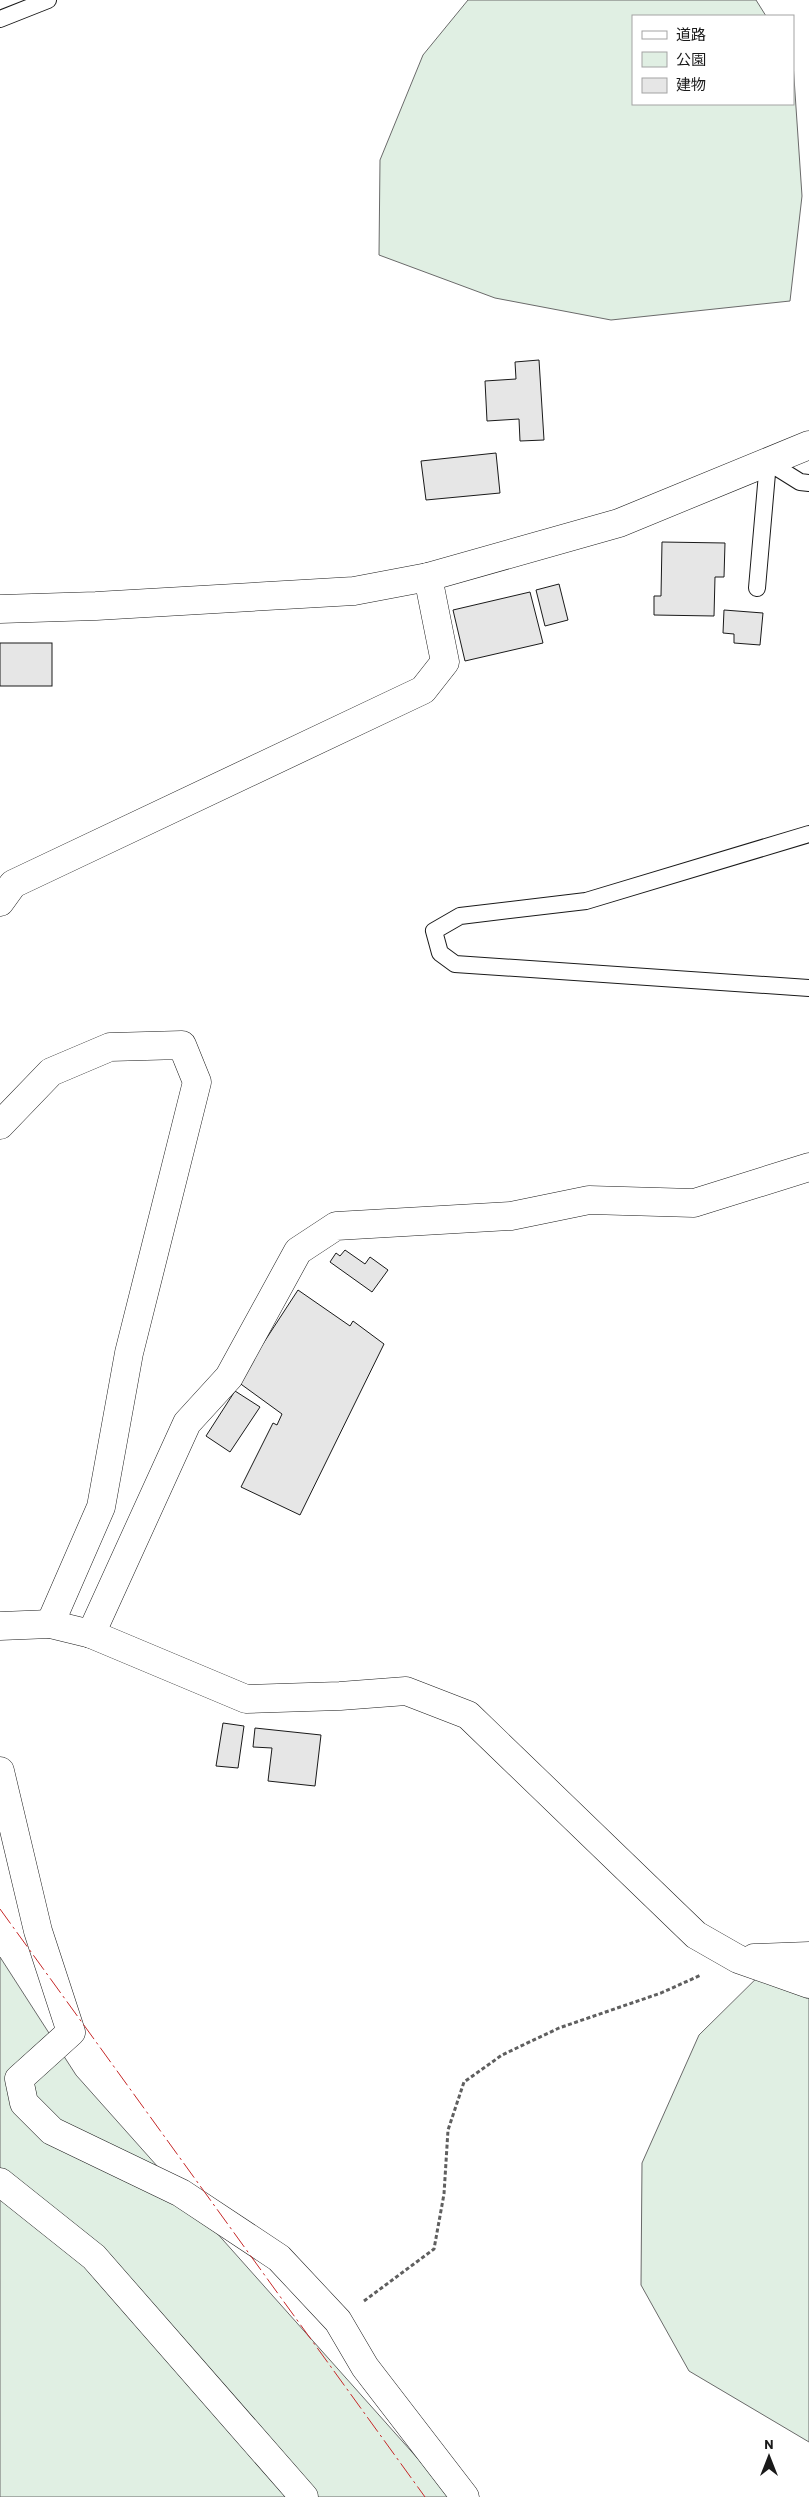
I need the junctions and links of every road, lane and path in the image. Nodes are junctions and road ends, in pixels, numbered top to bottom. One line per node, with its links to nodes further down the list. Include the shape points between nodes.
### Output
1 (48, 0): 2 (lane)
2 (0, 19)
3 (809, 445): 4 (street)
4 (768, 462): 5 (lane, via 800,482); 6 (street, via 619,523); 7 (lane)
5 (809, 483)
6 (428, 577): 8 (street, via 354,592); 10 (street, via 445,662 423,690 13,884)
7 (757, 588)
8 (0, 609)
9 (809, 834): 11 (lane, via 586,901 460,916 434,932 440,953 455,964)
10 (0, 902)
11 (809, 988)
12 (0, 1126): 14 (street, via 51,1072 110,1047 182,1045 197,1082 129,1353 101,1508)
13 (809, 1167): 16 (street, via 694,1203 589,1200 511,1216 336,1226 298,1251 229,1377 187,1423)
14 (50, 1624): 15 (street); 16 (street)
15 (0, 1626)
16 (90, 1634): 19 (street, via 246,1700 406,1691 468,1715 696,1935)
17 (0, 1771): 22 (street, via 38,1931 72,2032 19,2079 24,2103 52,2131 181,2193 280,2258)
18 (809, 1956): 19 (street)
19 (738, 1959): 20 (street); 22 (path, via 661,1993 559,2028 502,2055 464,2082 448,2130 444,2194 434,2249)
20 (809, 1984)
21 (0, 2182): 23 (street, via 94,2256)
22 (338, 2321): 24 (street, via 365,2367)
23 (304, 2497)
24 (466, 2497)

